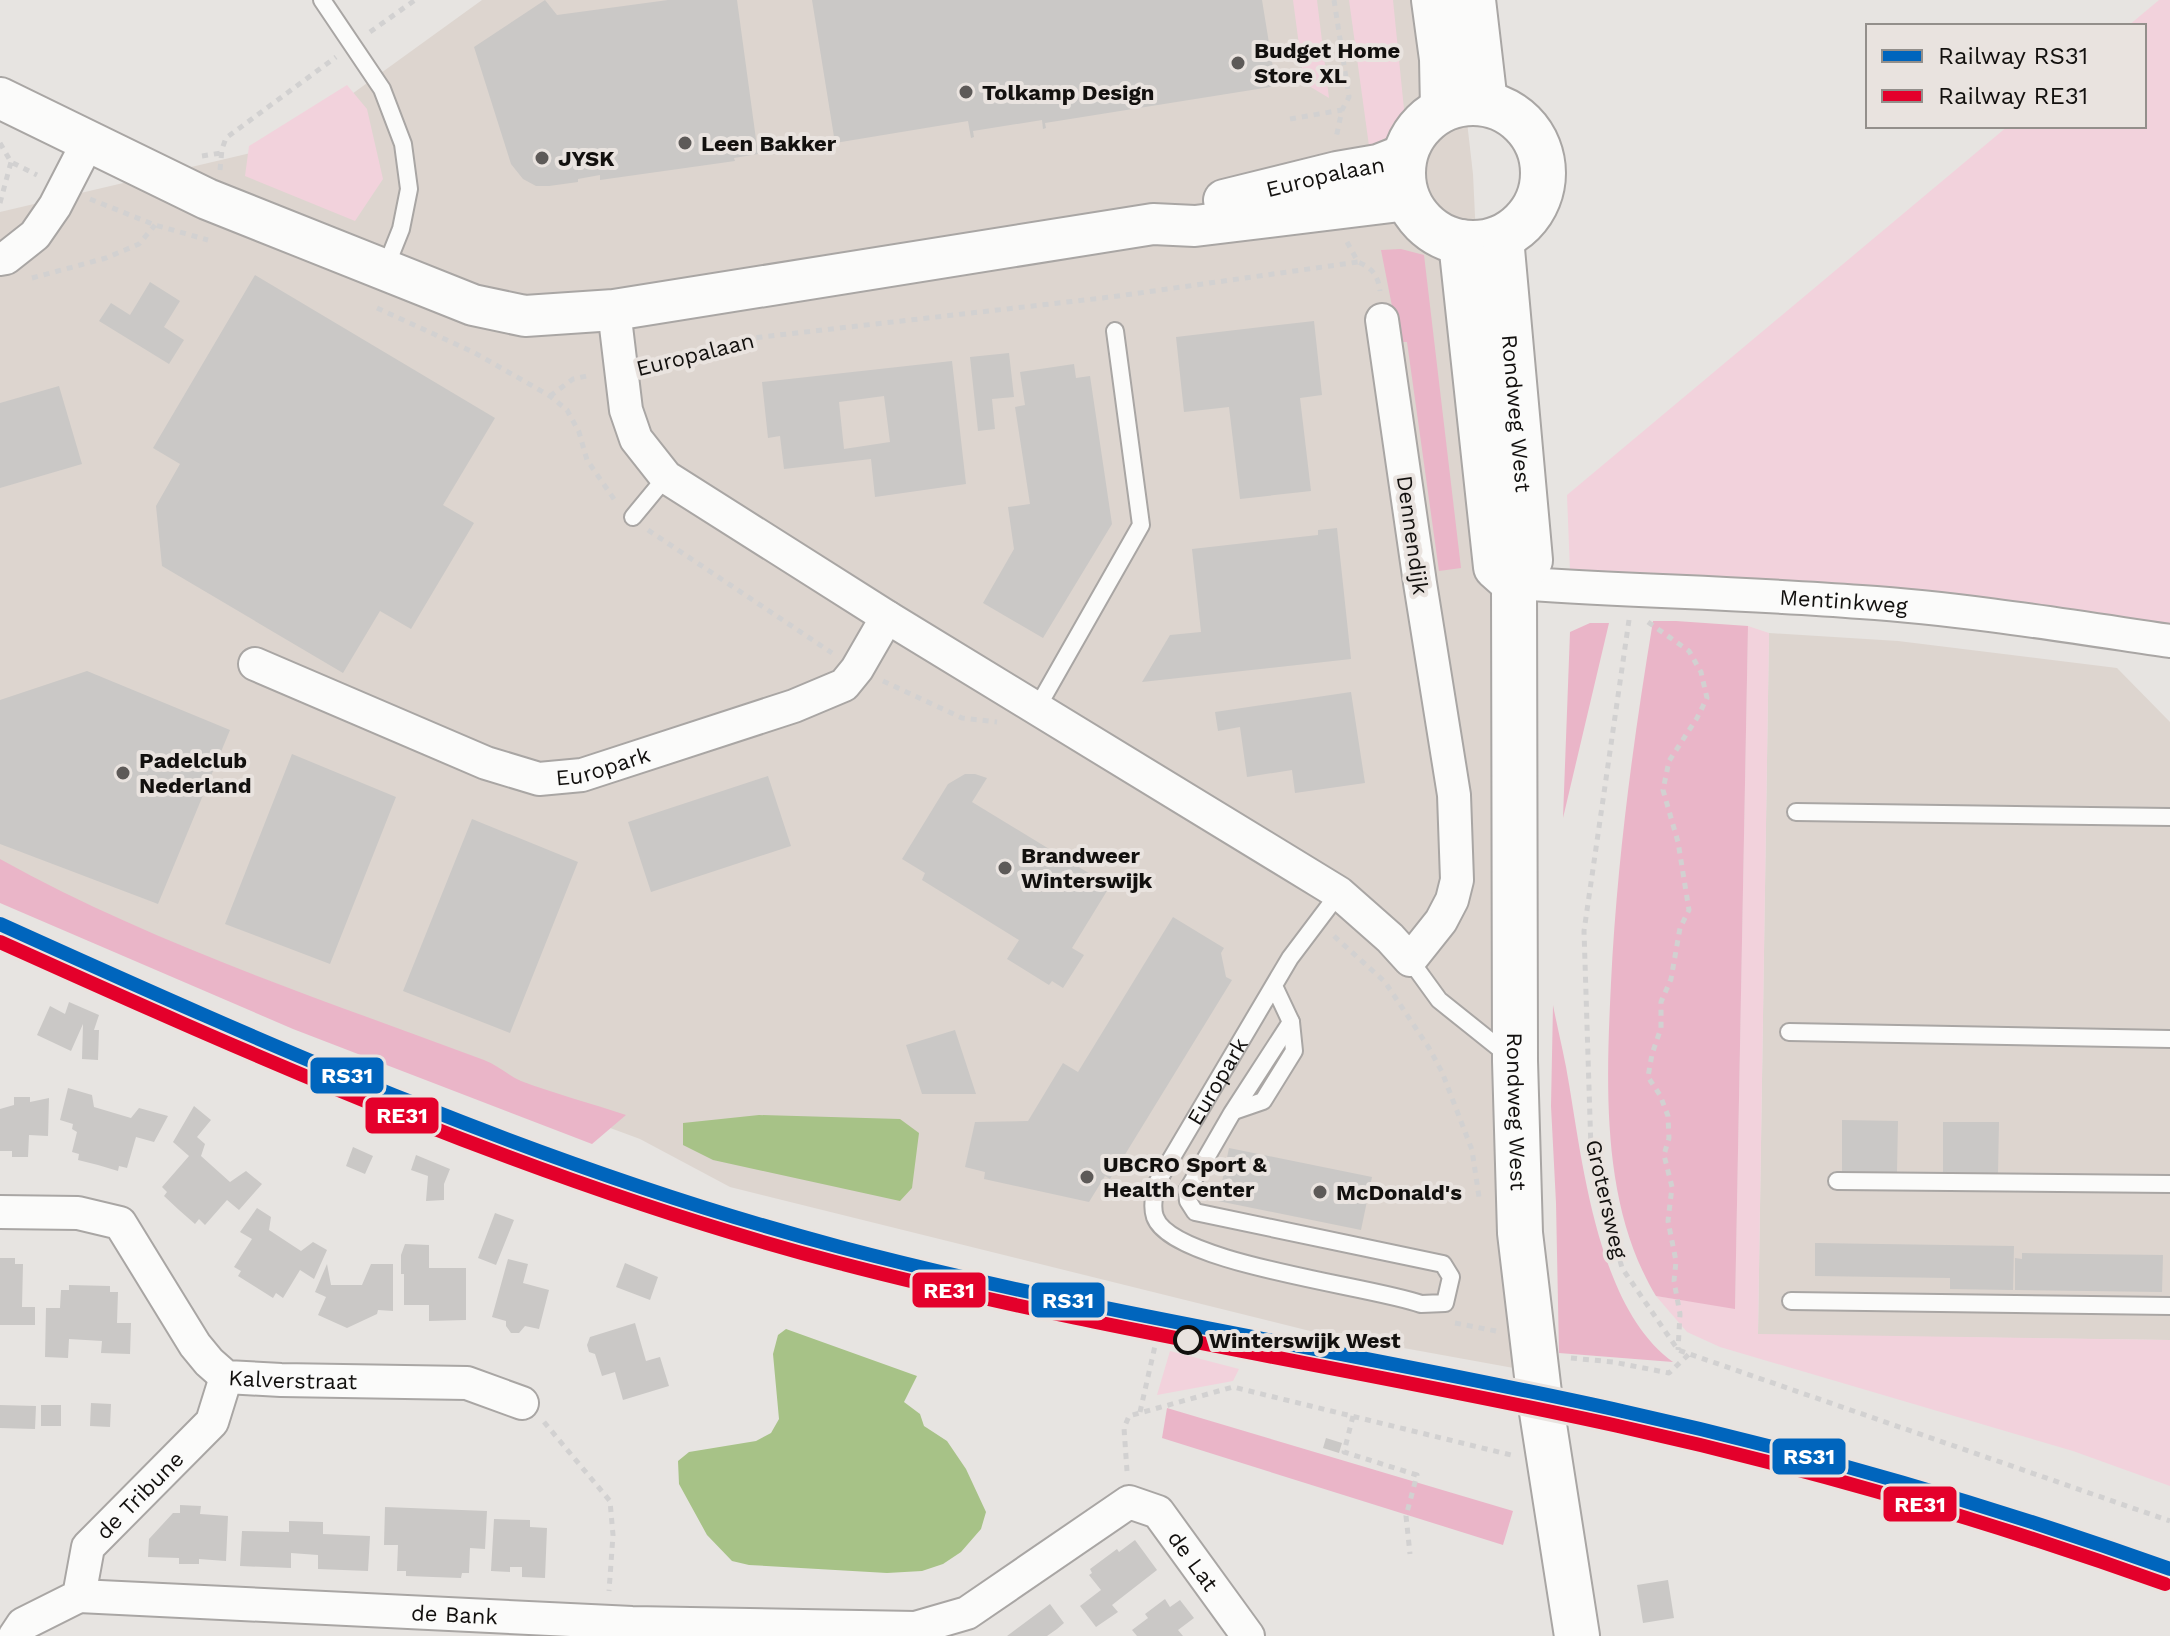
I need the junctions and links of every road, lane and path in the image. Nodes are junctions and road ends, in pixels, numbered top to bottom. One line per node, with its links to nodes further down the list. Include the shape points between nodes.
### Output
1 (322, 0): 6 (lane)
2 (415, 0): 6 (path)
3 (1334, 0): 10 (path, via 1349,97)
4 (1434, 0): 9 (main road)
5 (1473, 0): 8 (main road)
6 (353, 44): 18 (path, via 226,138 219,174); 27 (lane, via 382,89 403,144 409,189)
7 (0, 98): 12 (street, Europalaan)
8 (1485, 103): 9 (main road); 23 (main road, via 1525,125 1544,165 1535,208 1520,226)
9 (1443, 109): 14 (main road, via 1425,121)
10 (1342, 110): 11 (path); 17 (path, via 1333,152)
11 (1290, 119)
12 (88, 142): 16 (street); 18 (street, Europalaan)
13 (0, 143): 15 (path)
14 (1406, 154): 17 (street, Europalaan); 19 (main road, via 1402,180)
15 (11, 162): 16 (path); 20 (path)
16 (65, 189): 21 (path); 25 (street, via 35,235)
17 (1339, 190): 19 (street, Europalaan); 26 (path, via 1347,241); 30 (street, Europalaan, via 1189,209 1153,224)
18 (207, 199): 22 (path); 27 (street, Europalaan)
19 (1408, 200): 23 (main road, via 1439,234)
20 (0, 203)
21 (155, 225): 22 (path); 28 (path, via 139,244)
22 (188, 235): 24 (path)
23 (1481, 240): 37 (main road, Rondweg West, via 1530,560)
24 (214, 242)
25 (0, 259)
26 (1358, 262): 31 (path, via 1378,279); 33 (path, Europalaan, via 744,339 665,366)
27 (385, 269): 30 (street, Europalaan, via 473,305 525,316)
28 (30, 279)
29 (374, 306): 34 (path, via 497,364)
30 (614, 310): 33 (street)
31 (1382, 320): 50 (street, Dennendijk, via 1454,795 1457,880 1452,900)
32 (1115, 331): 44 (lane, via 1141,525)
33 (621, 373): 34 (path, Europalaan, via 581,376); 35 (street, via 636,439)
34 (550, 396): 36 (path, via 567,410 587,460 616,503)
35 (666, 477): 36 (lane); 39 (street)
36 (633, 517): 43 (path)
37 (1514, 583): 41 (street, Mentinkweg, via 1862,602); 54 (main road, Rondweg West)
38 (1631, 610): 66 (path, Grotersweg, via 1584,931 1591,1150 1622,1268)
39 (887, 617): 43 (street, Europark); 44 (street)
40 (1643, 619): 66 (path, via 1689,651 1707,698 1669,761 1663,790 1689,910 1661,1002 1661,1028 1648,1077 1668,1116 1664,1155 1672,1187 1668,1221 1676,1261)
41 (2170, 641)
42 (255, 664): 43 (street, Europark, via 486,763 539,779 582,775 794,706 844,685)
43 (857, 669): 45 (path, via 962,718)
44 (1037, 708): 48 (street)
45 (1007, 723)
46 (1796, 812): 47 (lane)
47 (2170, 817)
48 (1339, 893): 49 (lane, Europark); 50 (street)
49 (1317, 920): 51 (lane, Europark); 57 (path, Rondweg West, via 1385,982 1429,1048 1472,1150)
50 (1410, 960): 54 (lane, via 1439,1000)
51 (1274, 986): 60 (lane, via 1291,1022 1187,1191 1188,1201 1195,1212 1443,1264 1451,1277); 60 (lane, Europark, via 1158,1181 1156,1219 1169,1233 1212,1255 1421,1304)
52 (1789, 1032): 53 (lane)
53 (2170, 1039)
54 (1515, 1061): 65 (main road, Rondweg West, via 1520,1233)
55 (1837, 1181): 56 (lane)
56 (2170, 1184)
57 (1481, 1206)
58 (0, 1212): 68 (street, Kalverstraat, via 78,1213 120,1223 195,1345)
59 (1791, 1301): 61 (lane)
60 (1445, 1303): 63 (path, via 1445,1321)
61 (2170, 1306)
62 (1495, 1316): 63 (path)
63 (1496, 1331): 65 (path)
64 (1157, 1337): 70 (path)
65 (1516, 1348): 67 (path, via 1669,1373); 80 (main road, Rondweg West)
66 (1678, 1350): 67 (path)
67 (1689, 1354): 74 (path)
68 (226, 1377): 69 (street, Kalverstraat, via 467,1383); 76 (street, de Tribune, via 212,1422 88,1547)
69 (522, 1403): 77 (path, via 552,1429 610,1501)
70 (1140, 1412): 71 (path, via 1233,1387); 73 (path, via 1129,1416 1124,1428)
71 (1353, 1416): 72 (path, via 1515,1456); 75 (path, via 1344,1452 1417,1475 1406,1516)
72 (1514, 1444)
73 (1129, 1502): 77 (street, de Bank, via 967,1613 915,1628); 79 (street, de Lat, via 1158,1512)
74 (2170, 1521)
75 (1410, 1554)
76 (79, 1596): 77 (street, de Bank); 78 (street, via 23,1624)
77 (607, 1622)
78 (15, 1636)
79 (1248, 1636)
80 (1577, 1636)

